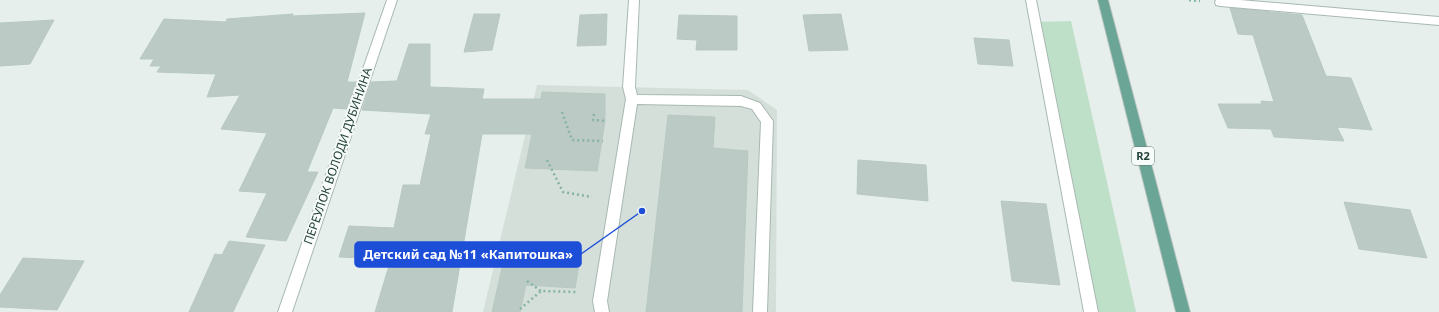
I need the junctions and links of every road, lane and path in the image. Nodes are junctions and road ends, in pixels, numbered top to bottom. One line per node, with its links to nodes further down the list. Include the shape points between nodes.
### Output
1 (392, 0): 18 (street, ПЕРЕУЛОК ВОЛОДИ ДУБИНИНА)
2 (634, 0): 7 (street, via 628,87)
3 (1031, 0): 21 (street)
4 (1103, 0): 22 (main road, R2)
5 (1220, 2): 6 (street)
6 (1439, 21)
7 (632, 99): 10 (street); 20 (street, via 741,102 756,106 767,121)
8 (562, 112): 9 (path, via 572,140)
9 (587, 140): 10 (path); 11 (path)
10 (625, 142): 13 (street)
11 (586, 145)
12 (546, 160): 13 (path, via 563,192)
13 (617, 200): 19 (street, via 600,301)
14 (527, 281): 15 (path)
15 (541, 291): 16 (path); 17 (path)
16 (582, 292)
17 (520, 309)
18 (285, 312)
19 (602, 312)
20 (760, 312)
21 (1091, 312)
22 (1183, 312)

